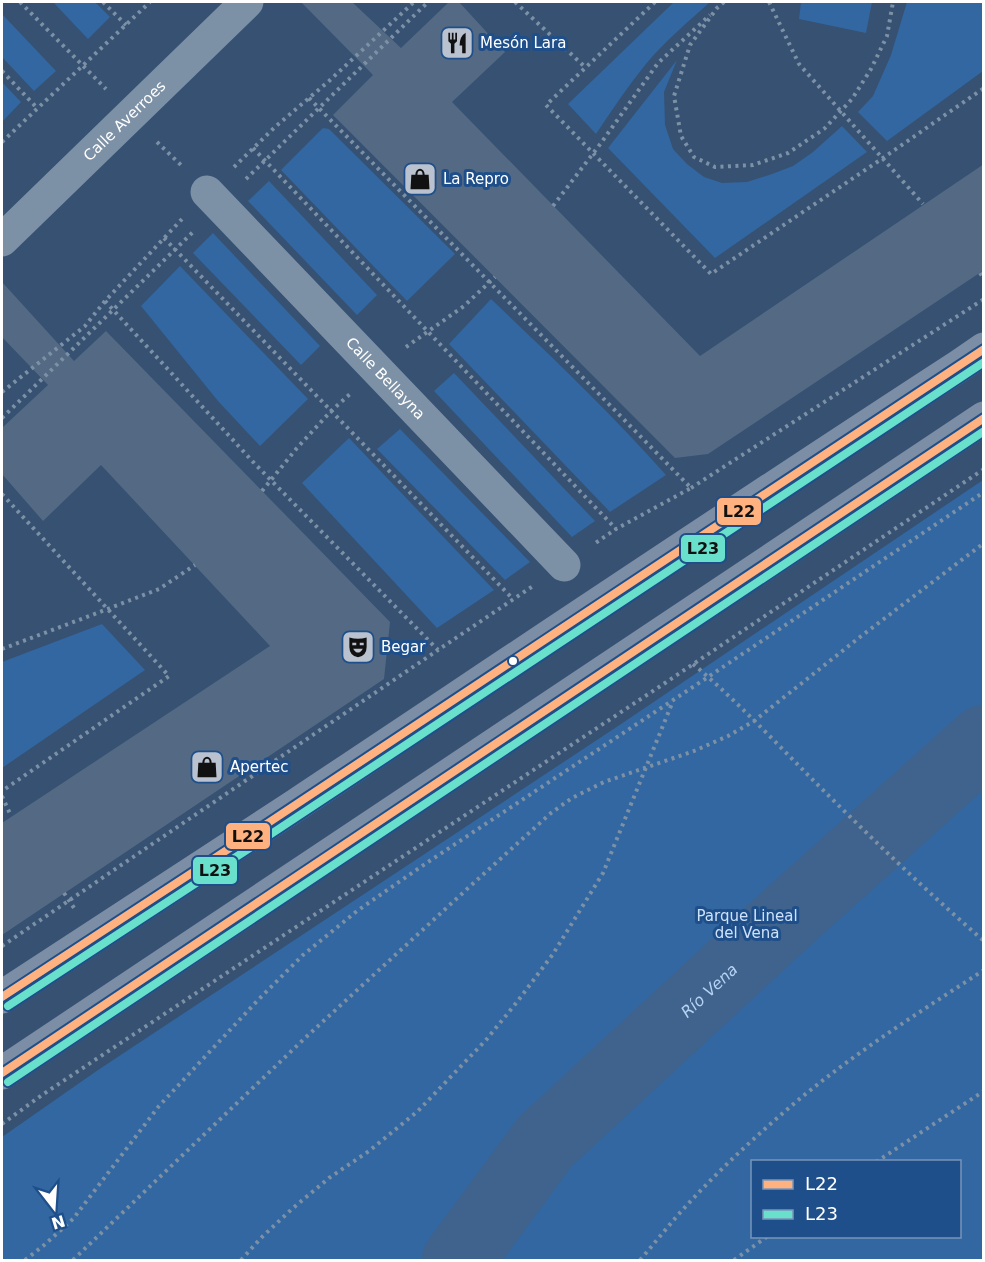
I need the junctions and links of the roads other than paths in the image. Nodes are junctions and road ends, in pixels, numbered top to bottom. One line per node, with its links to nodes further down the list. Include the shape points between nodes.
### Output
1 (247, 2): 3 (street, Calle Averroes)
2 (207, 192): 6 (street, Calle Bellayna)
3 (2, 240)
4 (984, 349): 7 (main road)
5 (984, 418): 8 (main road)
6 (564, 564)
7 (2, 997)
8 (2, 1073)

